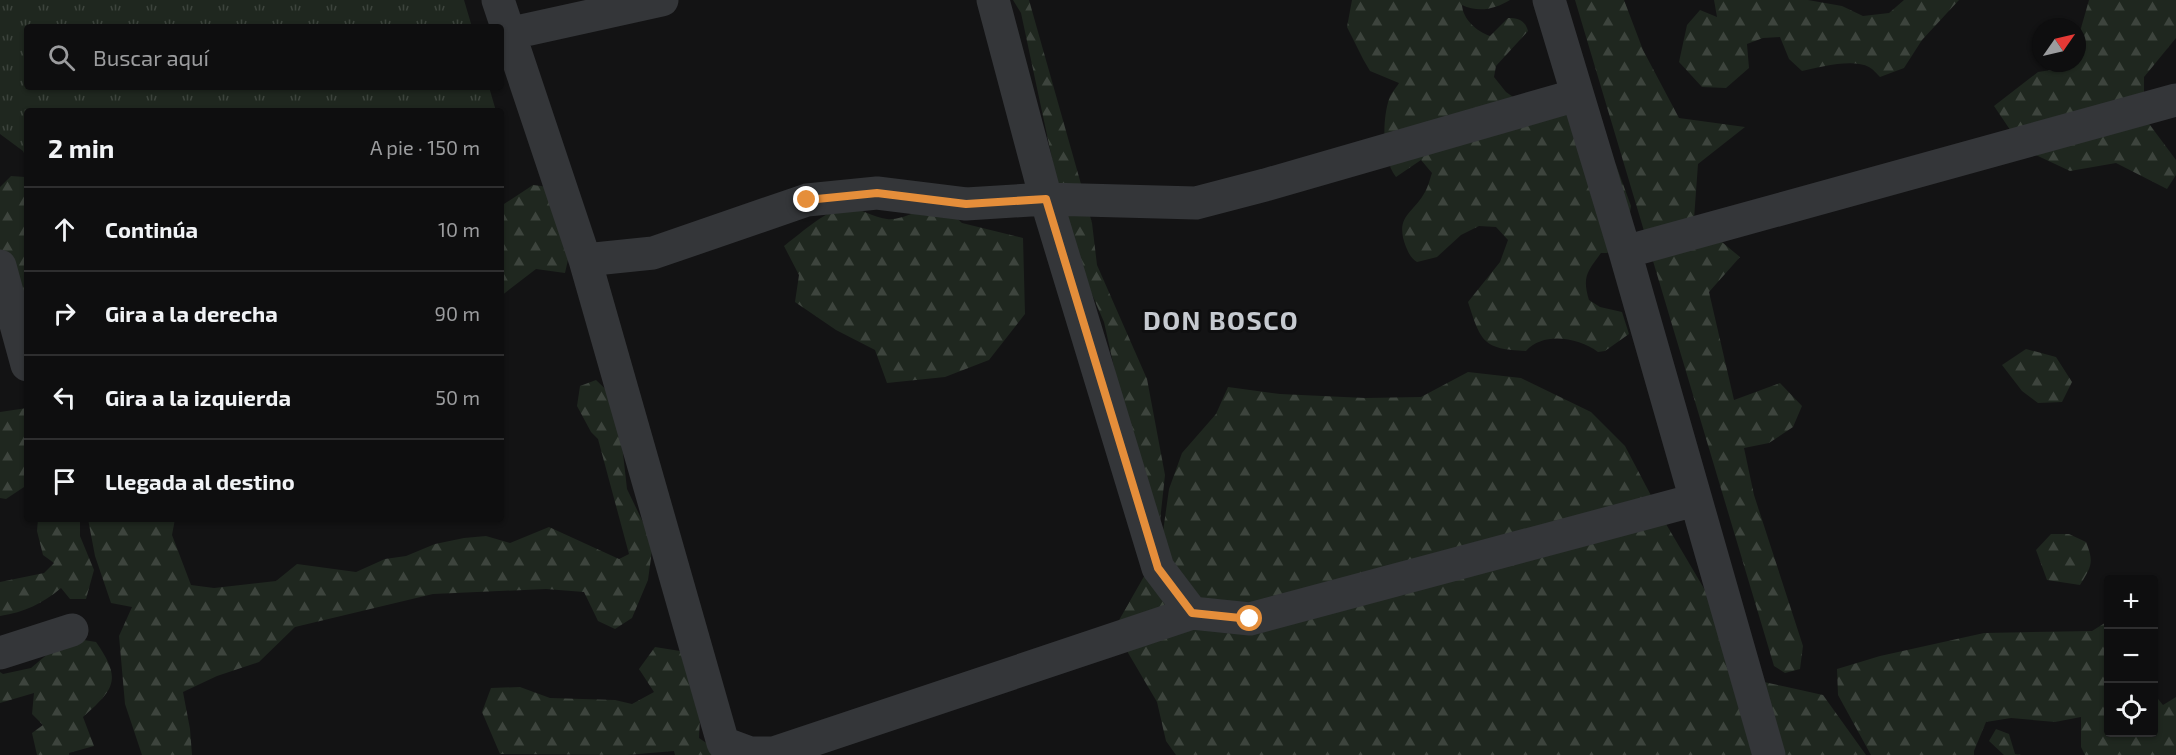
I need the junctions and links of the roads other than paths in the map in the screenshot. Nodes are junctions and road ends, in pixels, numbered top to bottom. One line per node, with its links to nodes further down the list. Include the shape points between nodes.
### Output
1 (498, 0): 5 (street)
2 (663, 0): 5 (street)
3 (993, 0): 8 (street)
4 (1549, 0): 6 (street)
5 (508, 34): 10 (street)
6 (1577, 95): 8 (street, via 1196,202); 9 (street)
7 (2176, 99): 9 (street)
8 (1046, 199): 10 (street, via 966,204 877,193 807,200 653,253); 14 (street, via 1158,568)
9 (1625, 252): 13 (street)
10 (585, 260): 14 (street, via 723,742 750,753 774,753)
11 (0, 266): 12 (street)
12 (24, 354)
13 (1695, 500): 14 (street, via 1250,619); 17 (street)
14 (1192, 613)
15 (72, 630): 16 (street)
16 (0, 652)
17 (1769, 755)

